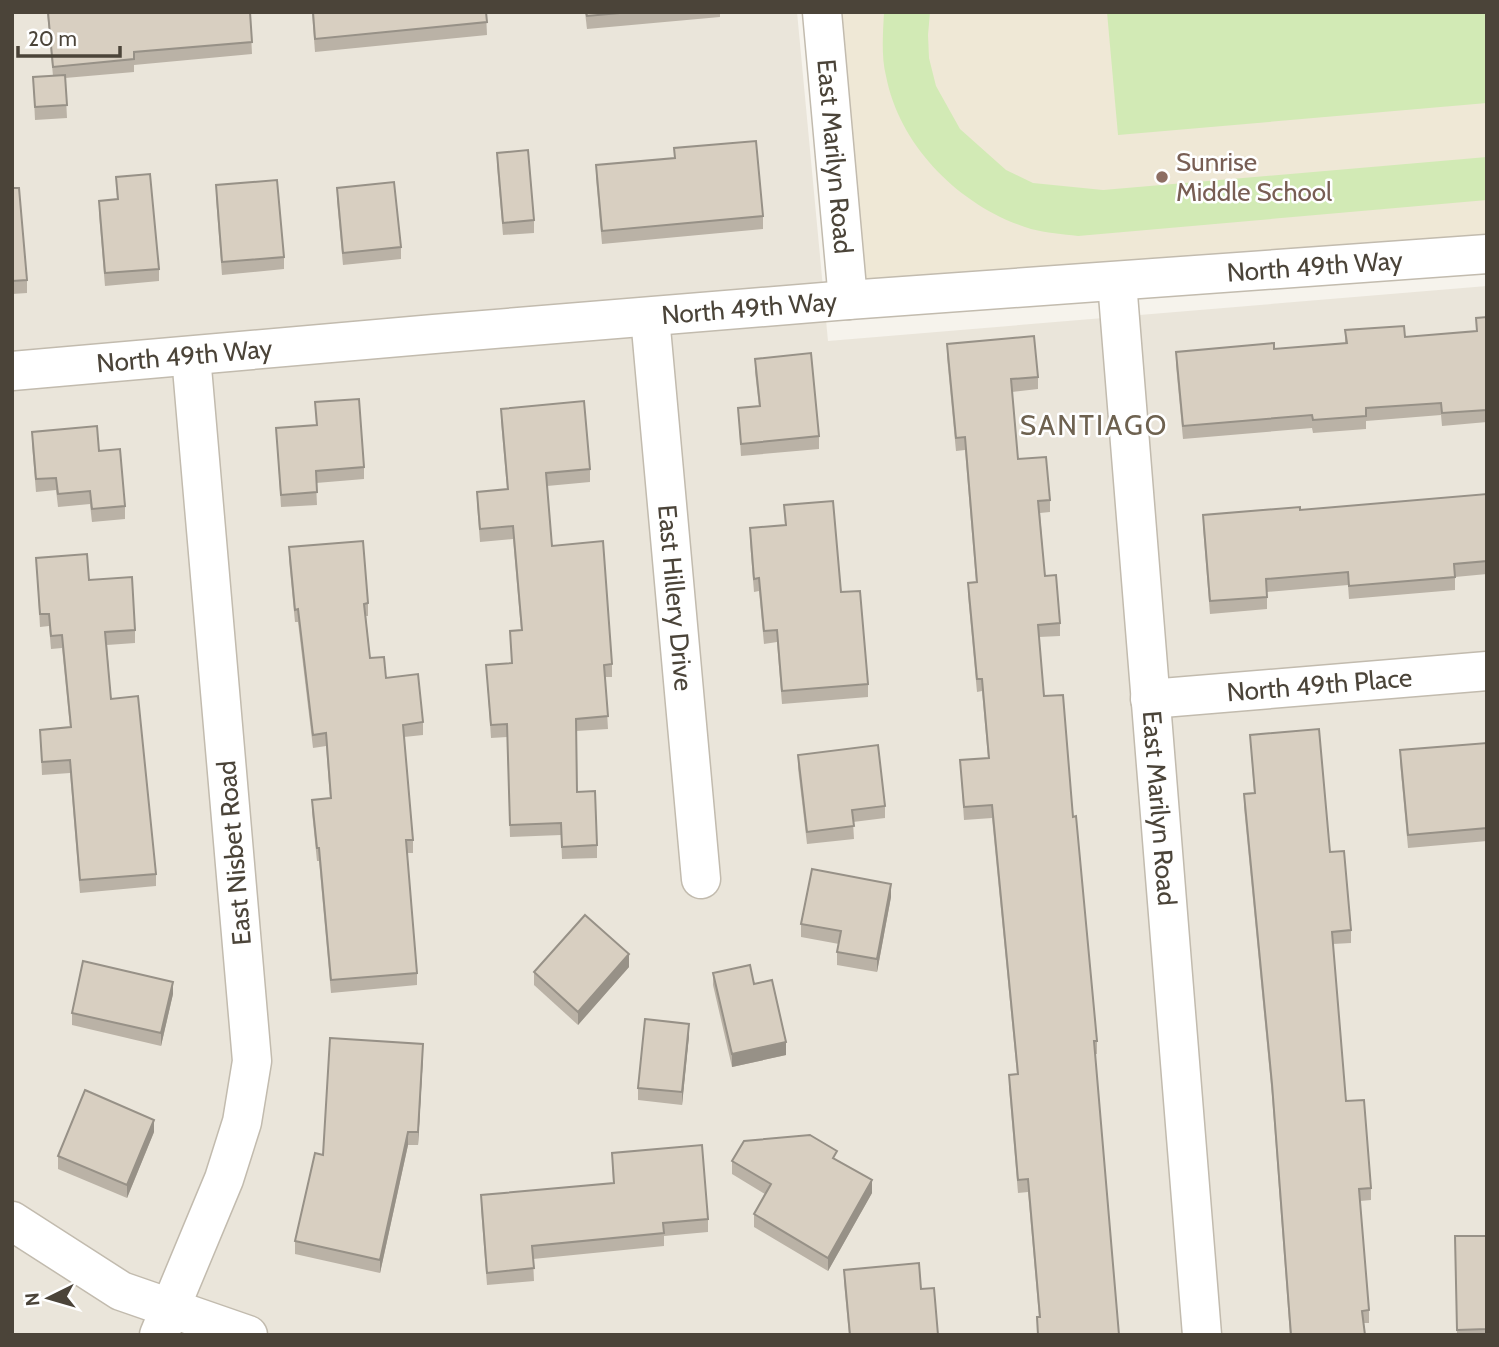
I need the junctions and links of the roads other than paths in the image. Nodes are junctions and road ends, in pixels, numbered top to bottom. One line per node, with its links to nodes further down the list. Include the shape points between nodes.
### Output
1 (822, 12): 4 (street, East Marilyn Road)
2 (1487, 254): 3 (street, North 49th Way)
3 (1117, 282): 4 (street, North 49th Way); 9 (street, East Marilyn Road)
4 (848, 300): 5 (street, North 49th Way)
5 (650, 317): 6 (street, North 49th Way); 10 (street, East Hillery Drive)
6 (191, 356): 7 (street, North 49th Way); 12 (street, East Nisbet Road, via 252,1060 242,1122 224,1180)
7 (12, 372)
8 (1487, 671): 9 (street, North 49th Place)
9 (1150, 699): 14 (street, East Marilyn Road)
10 (701, 879)
11 (12, 1221): 12 (street)
12 (164, 1322): 13 (street)
13 (248, 1335)
14 (1202, 1335)

